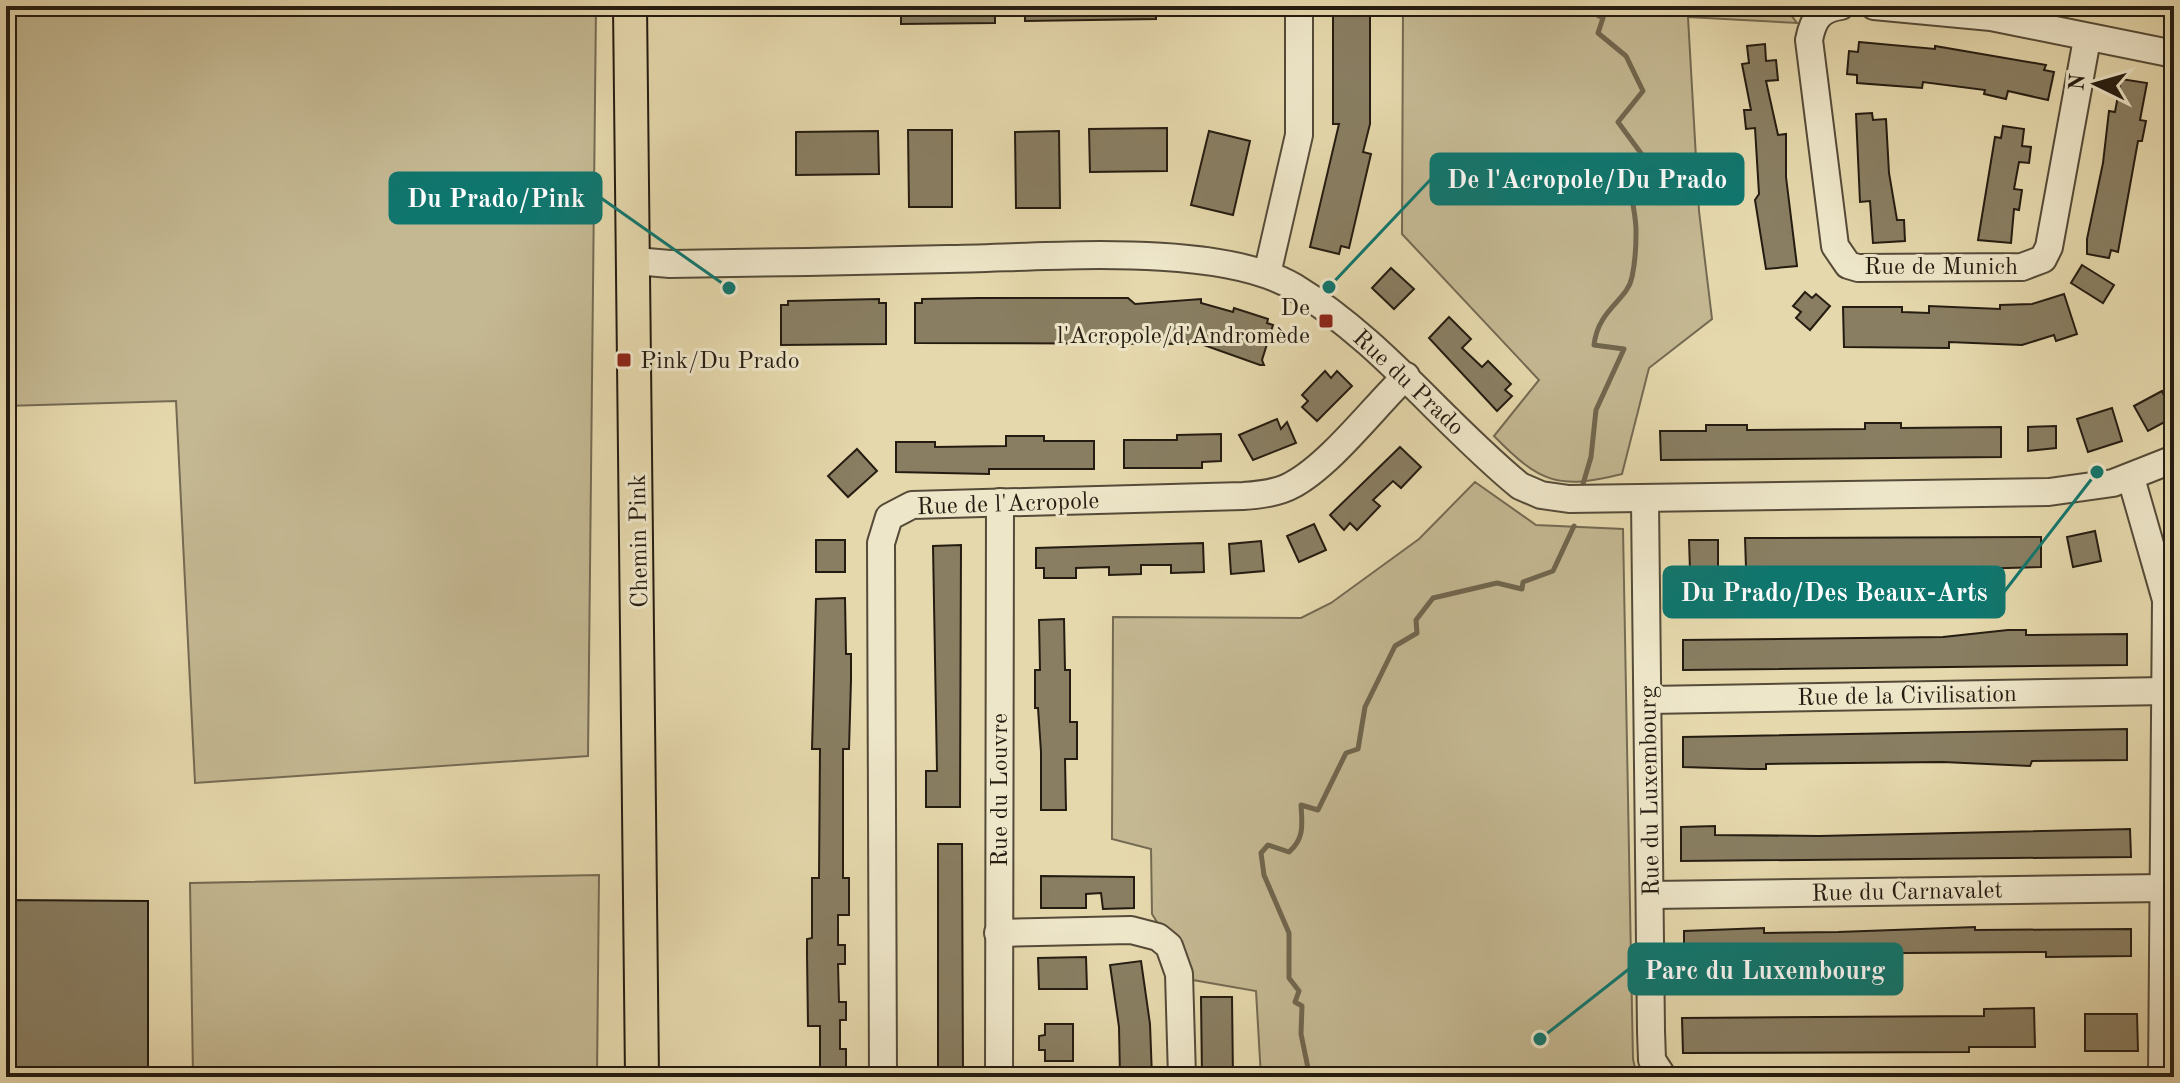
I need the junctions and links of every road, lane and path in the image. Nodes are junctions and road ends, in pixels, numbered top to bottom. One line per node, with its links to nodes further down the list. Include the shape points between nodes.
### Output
1 (630, 6): 7 (main road, Chemin Pink)
2 (1299, 6): 8 (street, via 1299,135)
3 (1841, 6): 5 (street, Rue de Munich, via 1829,7 1815,19 1809,40 1835,246 1848,265 1858,268 2022,267 2043,259)
4 (1874, 6): 5 (street, via 1991,17)
5 (2087, 39): 6 (street)
6 (2174, 54)
7 (635, 261): 8 (street, Rue du Prado, via 1148,257 1236,265); 19 (main road, Chemin Pink)
8 (1267, 274): 9 (street, Rue du Prado, via 1337,316)
9 (1406, 376): 12 (street, Rue du Prado, via 1520,486 1569,499); 13 (street, Rue de l'Acropole, via 1314,469 1275,492)
10 (2174, 459): 11 (street, Rue du Prado)
11 (2131, 478): 12 (street, Rue du Prado, via 2049,492); 14 (street, via 2166,600)
12 (1645, 501): 15 (street, Rue du Luxembourg)
13 (1000, 502): 18 (street, Rue du Louvre); 20 (street, Rue de l'Acropole, via 912,505 898,509 883,527)
14 (2166, 691): 15 (street, Rue de la Civilisation); 16 (street)
15 (1648, 700): 17 (street, Rue du Luxembourg)
16 (2164, 888): 17 (street, Rue du Carnavalet); 24 (street)
17 (1651, 895): 23 (street, Rue du Luxembourg, via 1652,1060)
18 (998, 933): 21 (street, Rue du Louvre); 22 (street, via 1131,930 1158,937 1169,946 1179,974)
19 (642, 1077)
20 (883, 1077)
21 (999, 1077)
22 (1182, 1077)
23 (1663, 1077)
24 (2162, 1077)

